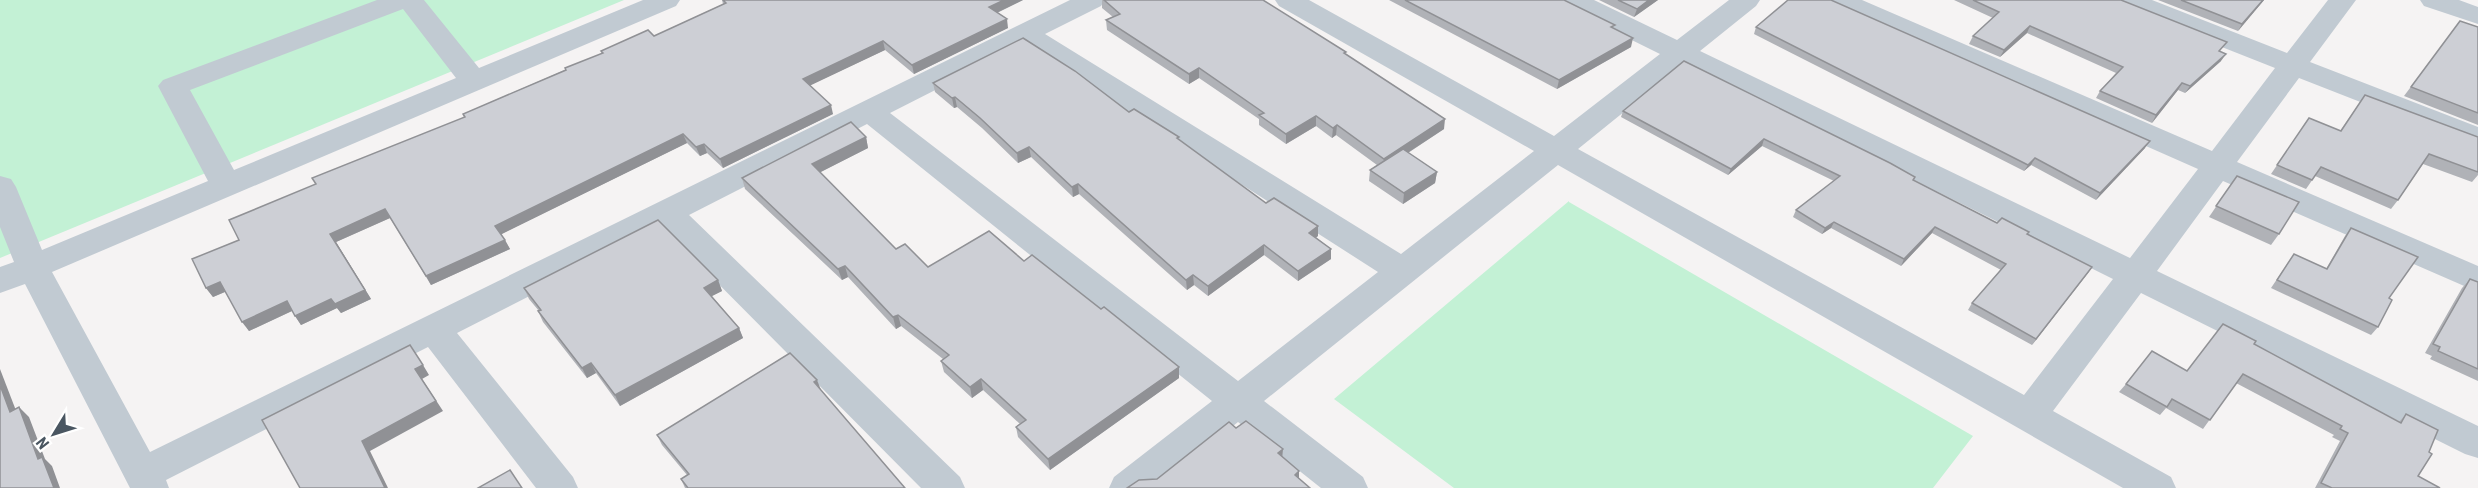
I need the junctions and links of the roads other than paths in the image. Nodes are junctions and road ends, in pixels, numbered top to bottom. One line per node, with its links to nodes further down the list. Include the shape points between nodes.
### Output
1 (402, 0): 21 (street, via 173,86)
2 (410, 0): 16 (street)
3 (666, 0): 16 (street)
4 (1091, 0): 13 (street)
5 (1289, 0): 19 (street)
6 (1573, 0): 14 (street)
7 (1746, 0): 14 (street)
8 (1839, 0): 20 (street)
9 (2128, 0): 15 (street)
10 (2342, 0): 15 (street)
11 (2434, 0): 12 (street)
12 (2478, 16)
13 (1025, 33): 17 (street); 25 (street)
14 (1680, 53): 19 (street); 26 (street)
15 (2293, 65): 18 (street); 20 (street)
16 (474, 81): 21 (street)
17 (869, 111): 23 (street); 30 (street)
18 (2478, 138)
19 (1558, 151): 25 (street); 31 (street)
20 (2217, 166): 26 (street); 27 (street)
21 (226, 186): 24 (street)
22 (0, 187): 24 (street)
23 (667, 212): 29 (street); 35 (street)
24 (33, 268): 28 (street); 33 (street)
25 (1404, 272): 30 (street)
26 (2134, 275): 31 (street); 32 (street)
27 (2478, 280)
28 (0, 281)
29 (433, 328): 33 (street); 34 (street)
30 (1238, 401): 36 (street); 37 (street)
31 (2029, 416): 38 (street)
32 (2478, 443)
33 (146, 481)
34 (559, 488)
35 (946, 488)
36 (1128, 488)
37 (1349, 488)
38 (2157, 488)

